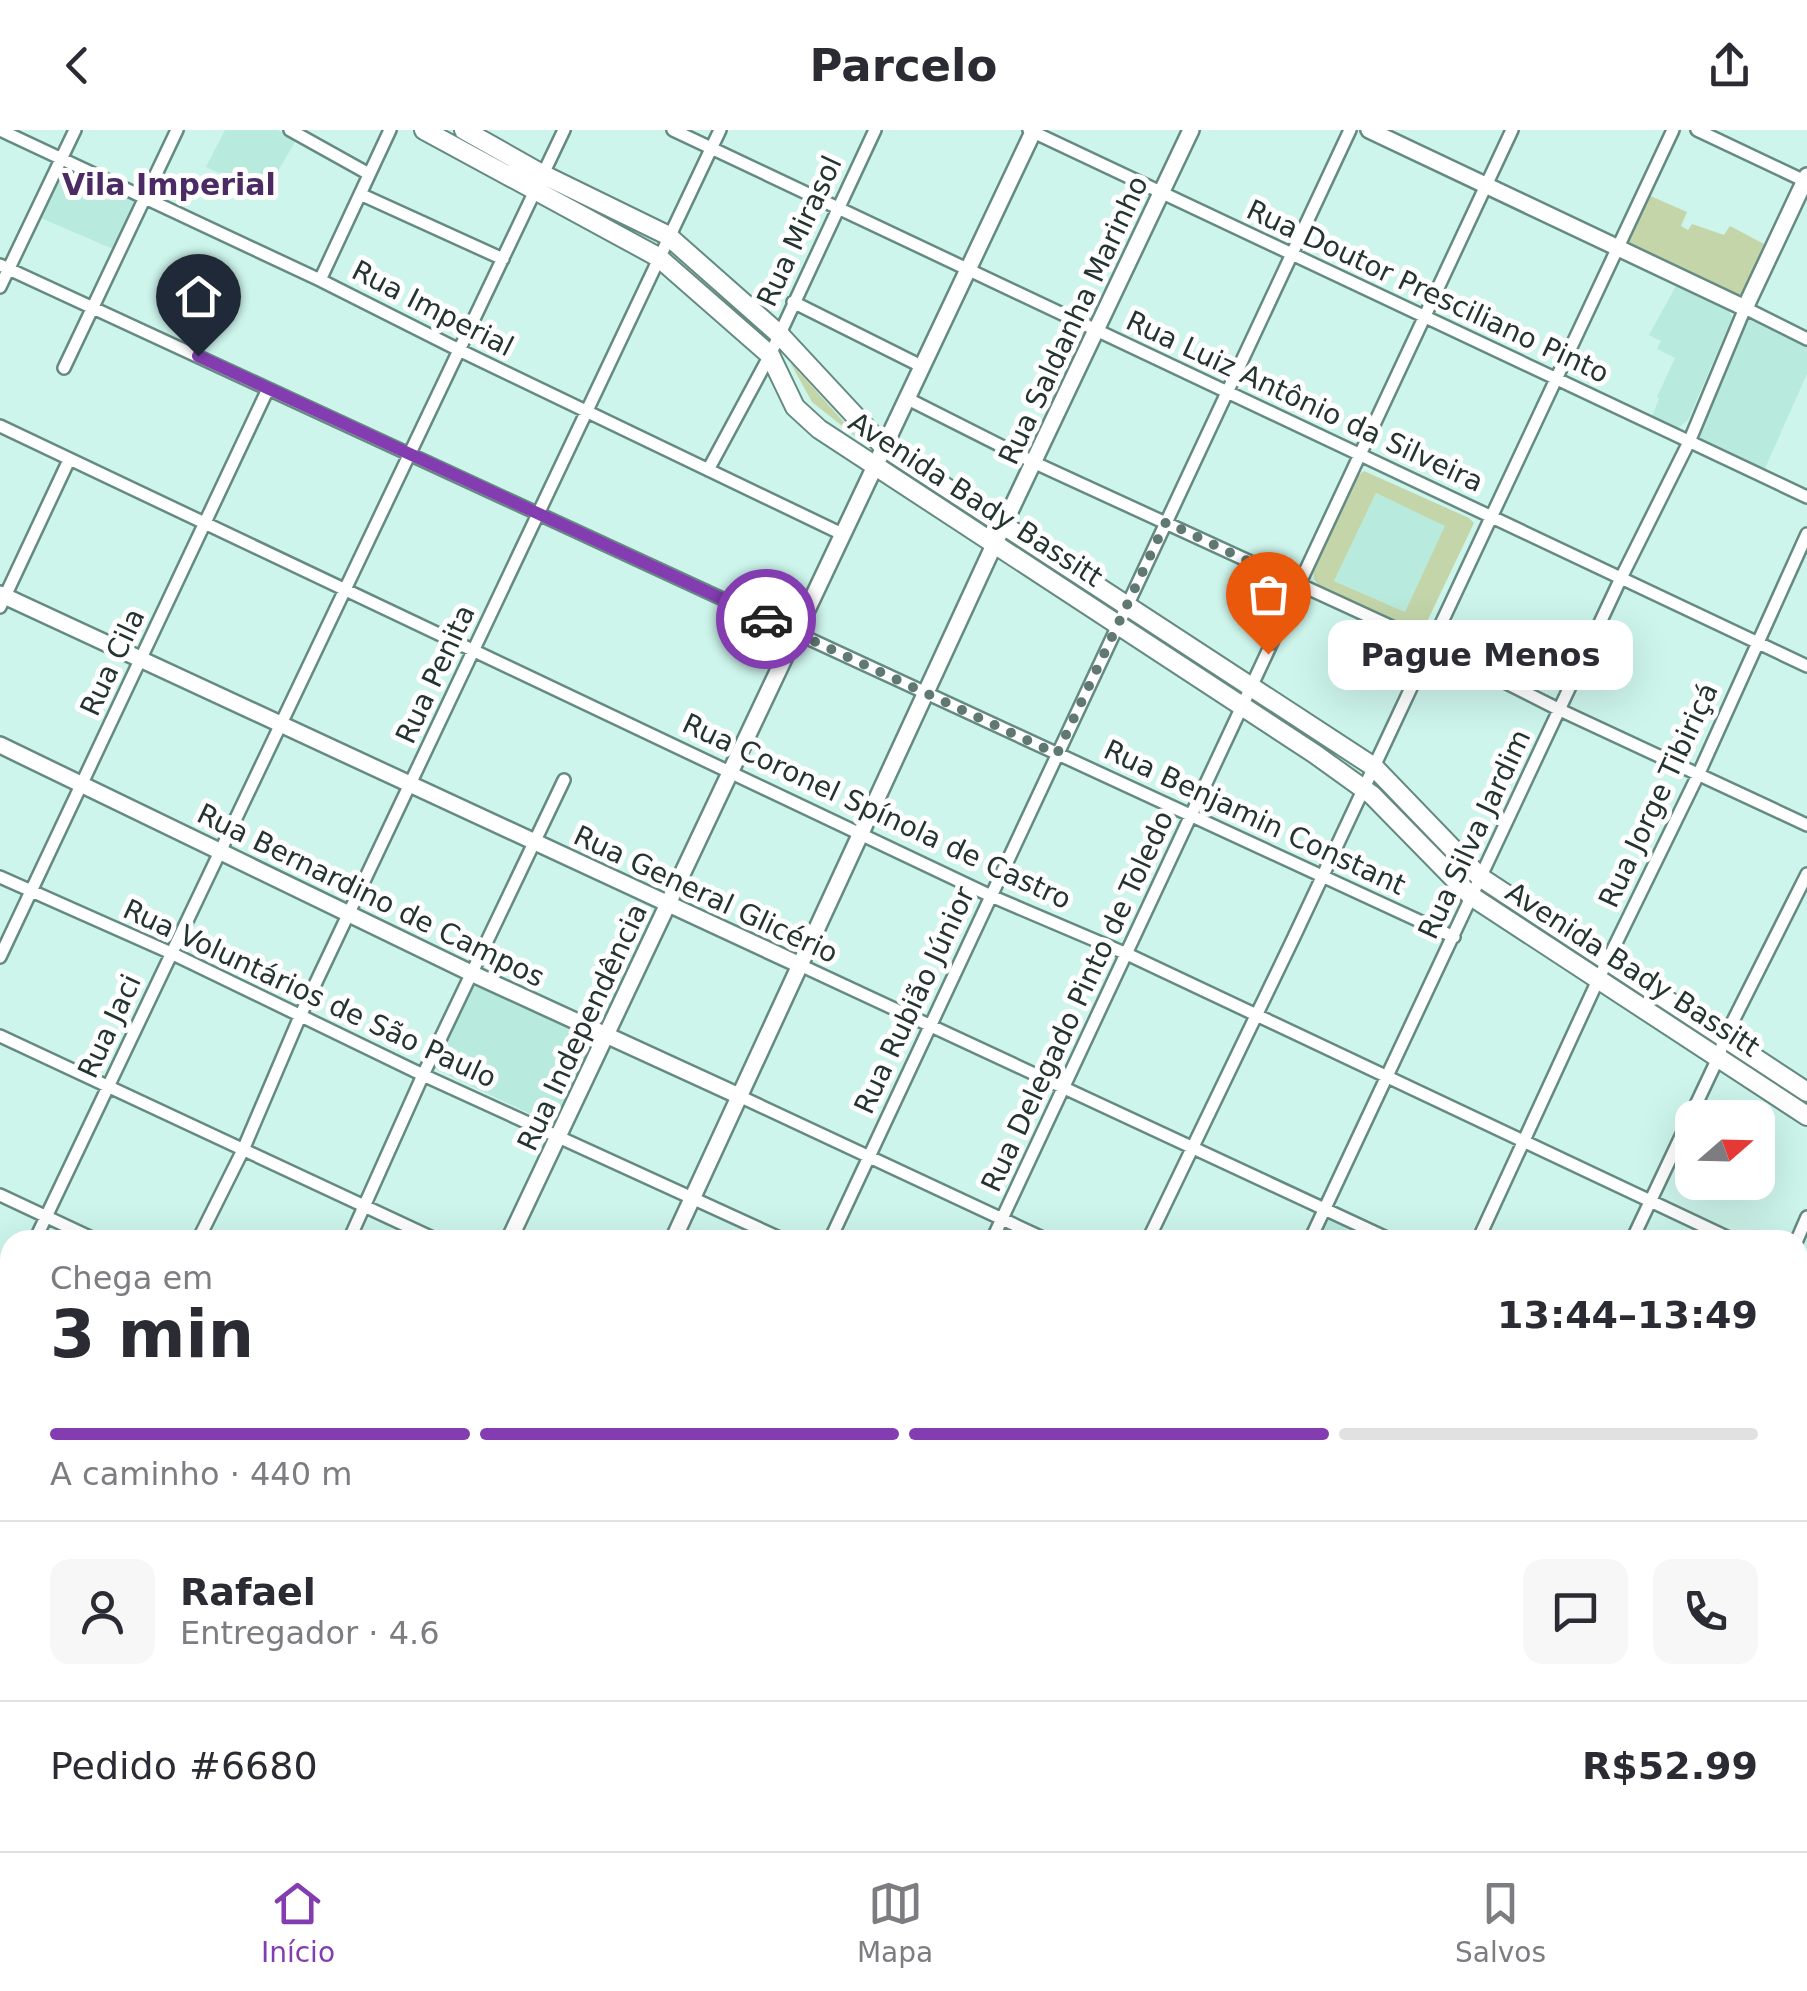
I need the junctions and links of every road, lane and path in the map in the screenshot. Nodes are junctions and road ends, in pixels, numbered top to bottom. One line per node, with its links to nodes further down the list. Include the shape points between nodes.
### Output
1 (0, 130): 20 (street, Rua Imperial)
2 (76, 130): 20 (street)
3 (177, 130): 27 (street)
4 (290, 130): 21 (street)
5 (390, 130): 21 (street)
6 (424, 130): 23 (main road, Avenida Bady Bassitt)
7 (464, 130): 23 (main road, Avenida Bady Bassitt)
8 (564, 130): 23 (street, Rua Jaci)
9 (673, 130): 19 (street, Rua Luiz Antônio da Silveira)
10 (720, 130): 19 (street, Rua Penita)
11 (875, 130): 28 (street, Rua Mirasol)
12 (1191, 130): 25 (street, Rua Saldanha Marinho)
13 (1350, 130): 31 (street, Rua Rubião Júnior)
14 (1369, 130): 24 (street)
15 (1512, 130): 24 (street, Rua Delegado Pinto de Toledo)
16 (1672, 130): 30 (street)
17 (1698, 130): 22 (street)
18 (1032, 131): 25 (street, Rua Doutor Presciliano Pinto); 35 (street, Rua Independência)
19 (711, 148): 28 (street, Rua Luiz Antônio da Silveira); 29 (street, Rua Penita)
20 (61, 160): 27 (street, Rua Imperial); 34 (street)
21 (368, 174): 26 (street)
22 (1806, 179): 40 (street, Rua Silva Jardim)
23 (538, 182): 29 (main road, Avenida Bady Bassitt); 32 (main road, Avenida Bady Bassitt); 33 (street, Rua Jaci)
24 (1487, 186): 30 (street); 41 (street, Rua Delegado Pinto de Toledo)
25 (1162, 193): 31 (street, Rua Doutor Presciliano Pinto); 42 (street, Rua Saldanha Marinho)
26 (360, 194): 33 (street); 36 (street)
27 (146, 200): 36 (street, Rua Imperial); 39 (street)
28 (838, 208): 35 (street, Rua Luiz Antônio da Silveira); 38 (street, Rua Mirasol)
29 (667, 236): 32 (street, Rua Penita); 43 (main road, Avenida Bady Bassitt)
30 (1616, 247): 40 (street); 49 (street)
31 (1292, 254): 41 (street, Rua Doutor Presciliano Pinto); 51 (street, Rua Rubião Júnior)
32 (658, 257): 46 (main road, Avenida Bady Bassitt); 53 (street, Rua Penita)
33 (503, 260): 45 (street, Rua Jaci)
34 (4, 267): 37 (street); 39 (street, Rua Benjamin Constant)
35 (968, 270): 42 (street, Rua Luiz Antônio da Silveira); 47 (street, Rua Independência)
36 (320, 280): 45 (street, Rua Imperial)
37 (0, 286)
38 (793, 302): 43 (street, Rua Mirasol); 47 (street)
39 (92, 307): 48 (street); 50 (street, Rua Benjamin Constant)
40 (1745, 308): 44 (street); 55 (street, Rua Silva Jardim)
41 (1425, 317): 49 (street, Rua Doutor Presciliano Pinto); 58 (street, Rua Delegado Pinto de Toledo)
42 (1096, 330): 51 (street, Rua Luiz Antônio da Silveira); 60 (street, Rua Saldanha Marinho)
43 (779, 334): 46 (street, Rua Mirasol); 56 (main road, Avenida Bady Bassitt)
44 (1807, 338)
45 (461, 352): 53 (street, Rua Imperial); 57 (street, Rua Jaci)
46 (770, 354): 61 (main road, Avenida Bady Bassitt, via 795,407); 62 (street, Rua Mirasol)
47 (923, 367): 52 (street, Rua Independência)
48 (64, 368)
49 (1556, 379): 55 (street, Rua Doutor Presciliano Pinto); 65 (street)
50 (268, 388): 57 (street, Rua Benjamin Constant); 68 (street, Rua Cila)
51 (1227, 392): 58 (street, Rua Luiz Antônio da Silveira); 66 (street, Rua Rubião Júnior)
52 (908, 400): 56 (street, Rua Independência); 60 (street)
53 (584, 411): 62 (street, Rua Imperial); 64 (street, Rua Penita)
54 (0, 426): 59 (street, Rua Coronel Spínola de Castro)
55 (1689, 442): 63 (street, Rua Doutor Presciliano Pinto); 72 (street, Rua Silva Jardim)
56 (884, 447): 61 (street, Rua Independência); 67 (main road, Avenida Bady Bassitt)
57 (411, 454): 64 (street, Rua Benjamin Constant); 74 (street, Rua Jaci)
58 (1360, 455): 65 (street, Rua Luiz Antônio da Silveira); 73 (street, Rua Delegado Pinto de Toledo)
59 (70, 460): 68 (street, Rua Coronel Spínola de Castro); 75 (street)
60 (1033, 462): 66 (street); 67 (street, Rua Saldanha Marinho)
61 (875, 466): 69 (street, Rua Independência); 71 (main road, Avenida Bady Bassitt)
62 (708, 470): 69 (street, Rua Imperial)
63 (1807, 497)
64 (537, 515): 77 (street, Rua Benjamin Constant); 80 (street, Rua Penita)
65 (1491, 517): 72 (street, Rua Luiz Antônio da Silveira); 79 (street)
66 (1166, 522): 73 (street); 76 (street, Rua Rubião Júnior)
67 (1004, 524): 71 (street, Rua Saldanha Marinho); 76 (main road, Avenida Bady Bassitt)
68 (206, 525): 74 (street, Rua Coronel Spínola de Castro); 81 (street, Rua Cila)
69 (842, 534): 77 (street, Rua Independência)
70 (1807, 534): 78 (street, Rua Jorge Tibiriçá)
71 (994, 545): 76 (main road, Avenida Bady Bassitt); 84 (street, Rua Saldanha Marinho)
72 (1621, 578): 78 (street, Rua Luiz Antônio da Silveira); 86 (street, Rua Silva Jardim)
73 (1300, 586): 79 (street); 83 (street, Rua Delegado Pinto de Toledo)
74 (346, 593): 80 (street, Rua Coronel Spínola de Castro); 87 (street, Rua Jaci)
75 (2, 599): 81 (street, Rua General Glicério)
76 (1122, 616): 83 (main road, Avenida Bady Bassitt); 85 (main road, Avenida Bady Bassitt); 89 (street, Rua Rubião Júnior)
77 (796, 633): 84 (street, Rua Benjamin Constant); 91 (street, Rua Independência)
78 (1756, 642): 82 (street, Rua Luiz Antônio da Silveira); 92 (street, Rua Jorge Tibiriçá)
79 (1429, 644): 86 (street); 90 (street)
80 (473, 650): 91 (street, Rua Coronel Spínola de Castro); 95 (street, Rua Penita)
81 (142, 660): 87 (street, Rua General Glicério); 94 (street, Rua Cila)
82 (1807, 666)
83 (1252, 688): 85 (street, Rua Delegado Pinto de Toledo); 90 (main road, Avenida Bady Bassitt)
84 (926, 693): 89 (street, Rua Benjamin Constant); 99 (street, Rua Saldanha Marinho)
85 (1242, 707): 96 (main road, Avenida Bady Bassitt); 97 (street, Rua Delegado Pinto de Toledo)
86 (1560, 710): 92 (street); 105 (street, Rua Silva Jardim)
87 (280, 724): 95 (street, Rua General Glicério); 101 (street, Rua Jaci)
88 (0, 746): 94 (street, Rua Bernardino de Campos)
89 (1057, 754): 97 (street, Rua Benjamin Constant); 107 (street, Rua Rubião Júnior)
90 (1374, 767): 96 (street); 105 (main road, Avenida Bady Bassitt)
91 (731, 771): 99 (street, Rua Coronel Spínola de Castro); 109 (street, Rua Independência)
92 (1699, 773): 98 (street); 115 (street, Rua Jorge Tibiriçá)
93 (564, 780): 100 (street)
94 (82, 784): 101 (street, Rua Bernardino de Campos); 106 (street, Rua Cila)
95 (410, 784): 100 (street, Rua General Glicério); 110 (street, Rua Penita)
96 (1364, 788): 103 (street); 108 (main road, Avenida Bady Bassitt)
97 (1192, 816): 103 (street, Rua Benjamin Constant); 113 (street, Rua Delegado Pinto de Toledo)
98 (1807, 825)
99 (861, 833): 107 (street, Rua Coronel Spínola de Castro); 116 (street, Rua Saldanha Marinho)
100 (534, 842): 109 (street, Rua General Glicério); 117 (street)
101 (220, 850): 110 (street, Rua Bernardino de Campos); 112 (street, Rua Jaci)
102 (1807, 874): 124 (street)
103 (1322, 876): 111 (street, Rua Benjamin Constant); 120 (street)
104 (0, 877): 106 (street, Rua Voluntários de São Paulo)
105 (1480, 878): 108 (street, Rua Silva Jardim); 115 (main road, Avenida Bady Bassitt)
106 (31, 892): 112 (street, Rua Voluntários de São Paulo); 114 (street, Rua Cila)
107 (991, 896): 113 (street, Rua Coronel Spínola de Castro); 121 (street, Rua Rubião Júnior)
108 (1471, 896): 111 (street, Rua Silva Jardim); 118 (main road, Avenida Bady Bassitt)
109 (668, 904): 116 (street, Rua General Glicério); 123 (street, Rua Independência)
110 (350, 915): 117 (street, Rua Bernardino de Campos); 119 (street, Rua Penita)
111 (1454, 937): 127 (street, Rua Silva Jardim)
112 (171, 953): 119 (street, Rua Voluntários de São Paulo); 128 (street, Rua Jaci)
113 (1127, 954): 120 (street, Rua Coronel Spínola de Castro); 129 (street, Rua Delegado Pinto de Toledo)
114 (0, 957)
115 (1608, 960): 118 (street, Rua Jorge Tibiriçá); 124 (main road, Avenida Bady Bassitt)
116 (800, 965): 121 (street, Rua General Glicério); 131 (street, Rua Saldanha Marinho)
117 (474, 974): 123 (street, Rua Bernardino de Campos); 126 (street)
118 (1598, 980): 125 (main road, Avenida Bady Bassitt); 134 (street, Rua Jorge Tibiriçá)
119 (301, 1014): 126 (street, Rua Voluntários de São Paulo); 136 (street, Rua Penita)
120 (1256, 1014): 127 (street, Rua Coronel Spínola de Castro); 135 (street)
121 (930, 1026): 129 (street, Rua General Glicério); 137 (street, Rua Rubião Júnior)
122 (0, 1036): 128 (street)
123 (606, 1036): 131 (street, Rua Bernardino de Campos); 133 (street, Rua Independência)
124 (1724, 1037): 125 (street); 130 (main road, Avenida Bady Bassitt)
125 (1718, 1058): 132 (main road, Avenida Bady Bassitt); 140 (street)
126 (424, 1074): 133 (street, Rua Voluntários de São Paulo); 141 (street)
127 (1389, 1076): 134 (street, Rua Coronel Spínola de Castro); 142 (street, Rua Silva Jardim)
128 (108, 1087): 136 (street); 143 (street, Rua Jaci)
129 (1064, 1088): 135 (street, Rua General Glicério); 144 (street, Rua Delegado Pinto de Toledo)
130 (1807, 1092)
131 (739, 1096): 137 (street, Rua Bernardino de Campos); 139 (street, Rua Saldanha Marinho)
132 (1807, 1116)
133 (558, 1136): 139 (street, Rua Voluntários de São Paulo); 150 (street, Rua Independência)
134 (1522, 1142): 140 (street, Rua Coronel Spínola de Castro); 159 (street, Rua Jorge Tibiriçá)
135 (1191, 1146): 142 (street, Rua General Glicério); 156 (street)
136 (243, 1150): 141 (street); 147 (street, Rua Penita)
137 (868, 1159): 144 (street, Rua Bernardino de Campos); 153 (street, Rua Rubião Júnior)
138 (0, 1195): 143 (street)
139 (692, 1196): 151 (street, Rua Saldanha Marinho); 152 (street, Rua Voluntários de São Paulo)
140 (1650, 1202): 160 (street); 161 (street, Rua Coronel Spínola de Castro)
141 (365, 1208): 148 (street); 149 (street)
142 (1324, 1209): 157 (street, Rua Silva Jardim); 158 (street, Rua General Glicério)
143 (46, 1216): 145 (street, Rua Jaci); 146 (street)
144 (1002, 1219): 154 (street, Rua Delegado Pinto de Toledo); 155 (street, Rua Bernardino de Campos)
145 (40, 1230)
146 (75, 1230)
147 (203, 1230)
148 (355, 1230)
149 (414, 1230)
150 (514, 1230)
151 (677, 1230)
152 (763, 1230)
153 (835, 1230)
154 (997, 1230)
155 (1026, 1230)
156 (1153, 1230)
157 (1315, 1230)
158 (1369, 1230)
159 (1482, 1230)
160 (1637, 1230)
161 (1711, 1230)

